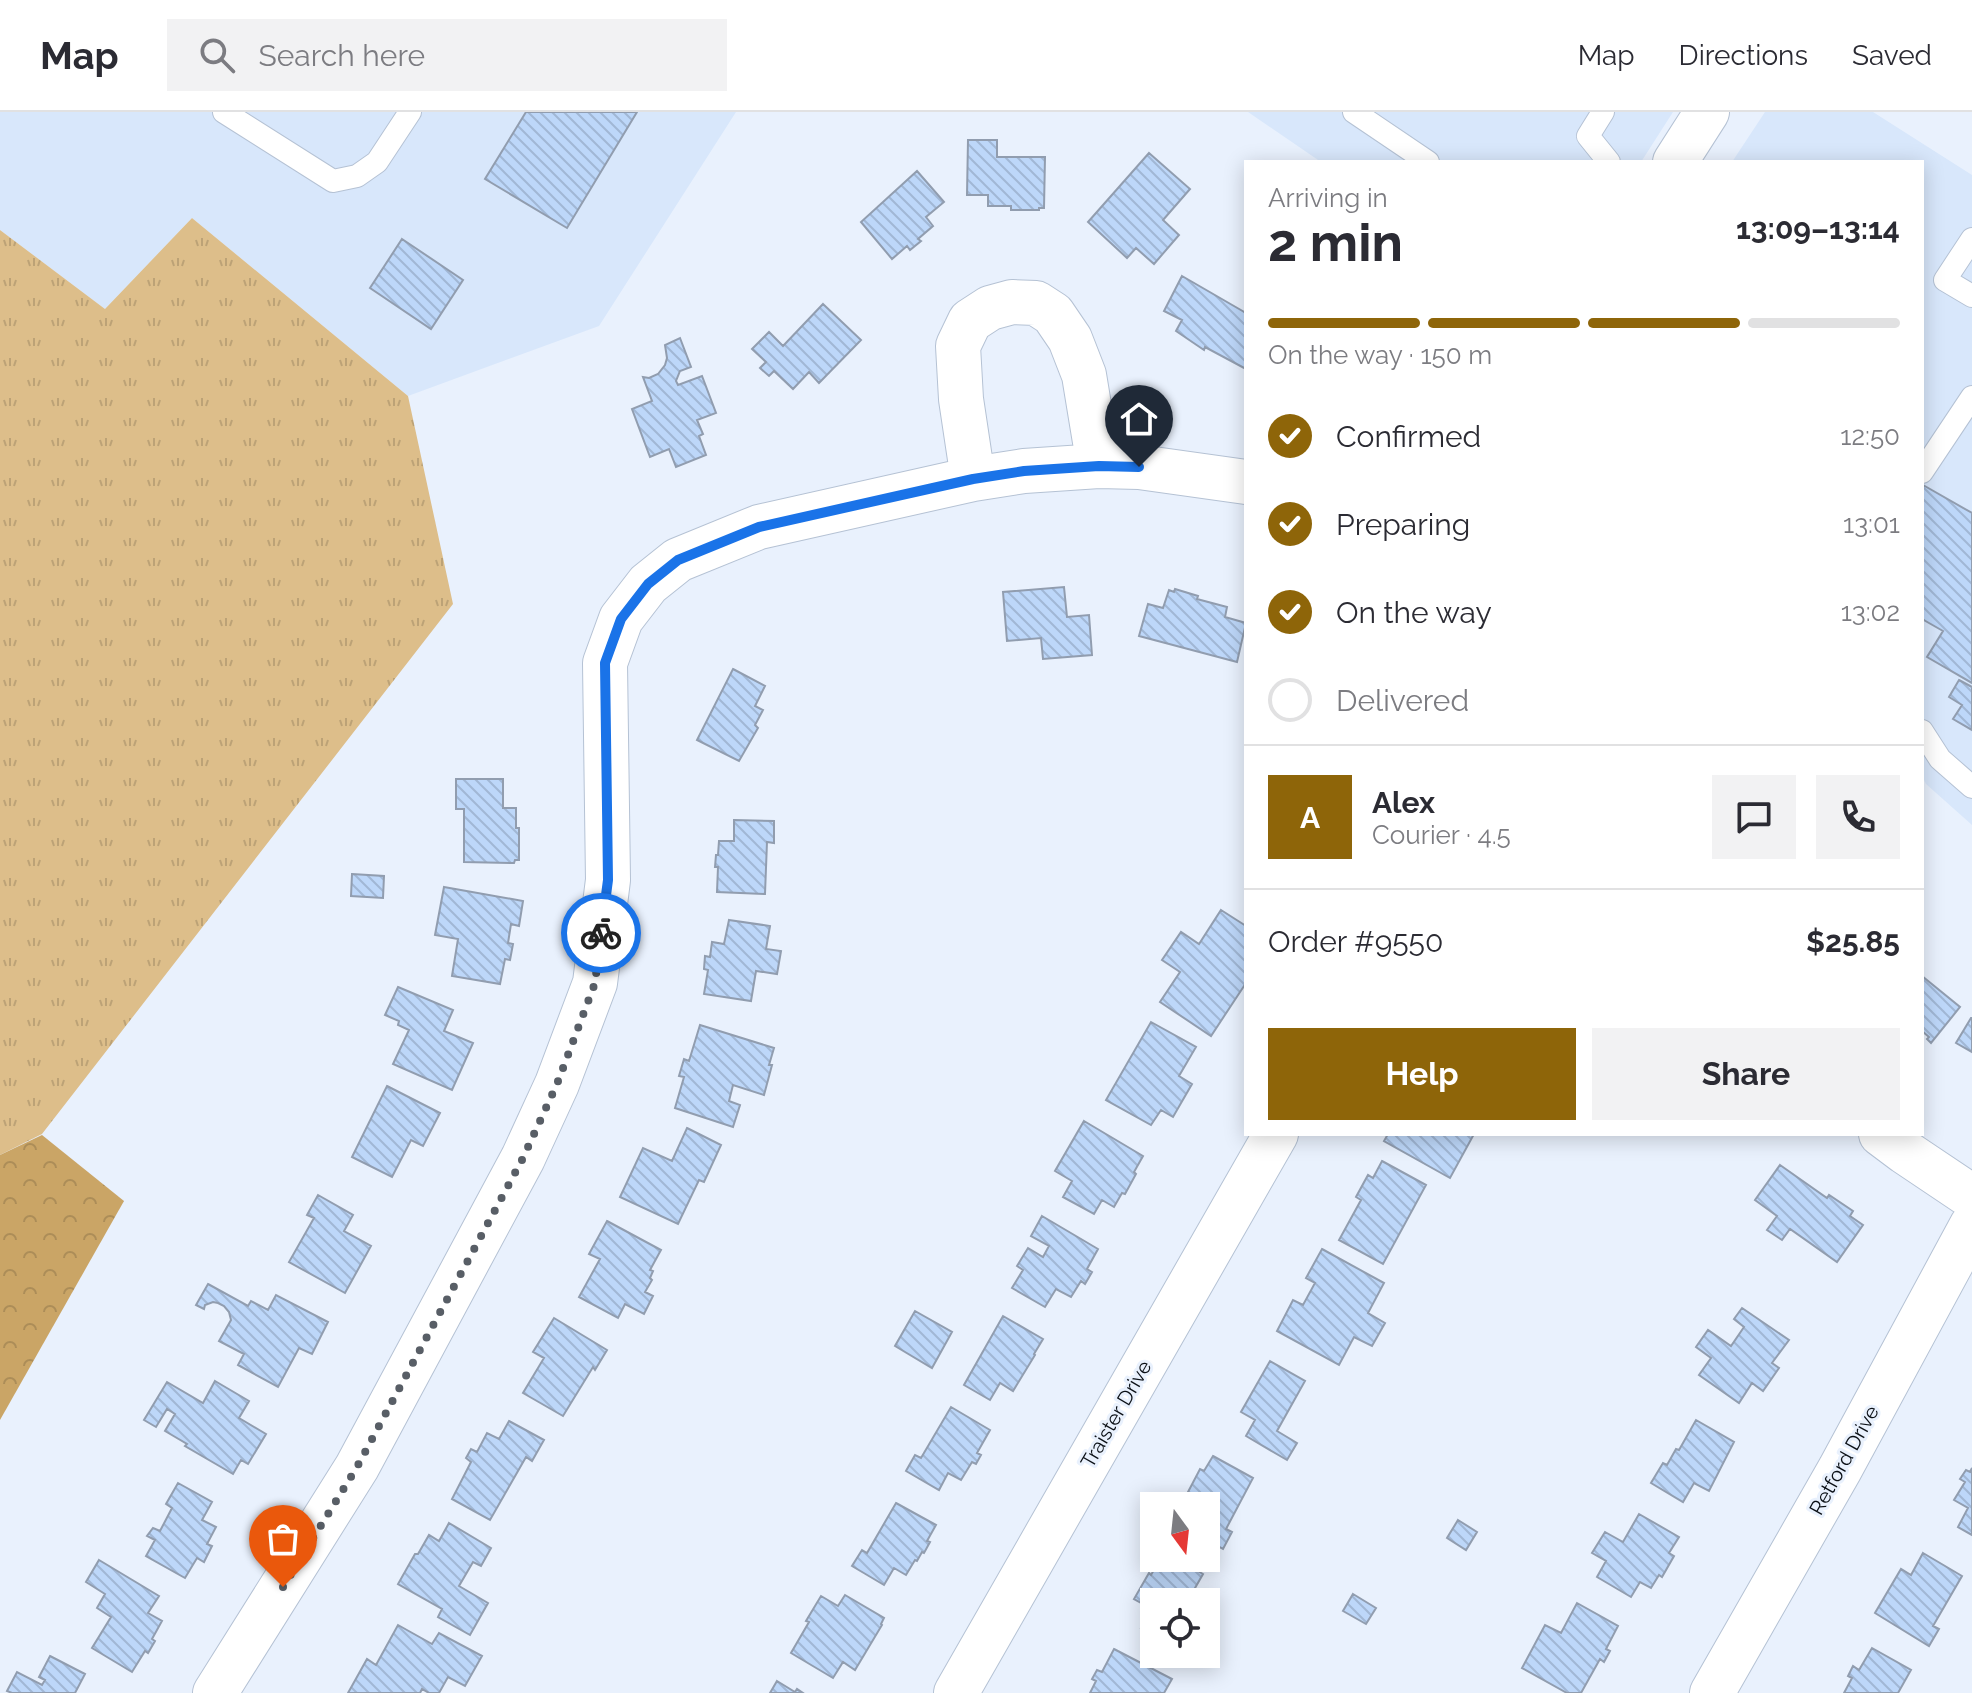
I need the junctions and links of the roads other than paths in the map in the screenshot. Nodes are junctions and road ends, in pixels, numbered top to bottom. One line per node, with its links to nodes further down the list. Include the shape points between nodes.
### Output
1 (224, 112): 2 (lane, via 333,181 357,176 377,162)
2 (410, 112)
3 (1354, 112): 6 (lane)
4 (1603, 112): 7 (lane, via 1588,136)
5 (1707, 112): 8 (street)
6 (1425, 160)
7 (1607, 160)
8 (1676, 160)
9 (1972, 239): 10 (lane, via 1945,280)
10 (1972, 296)
11 (1972, 397): 13 (lane)
12 (1099, 466): 14 (street); 14 (street, via 1084,375 1070,339 1053,314 1036,303 1012,302 970,321 958,346); 15 (street)
13 (1924, 469)
14 (973, 479): 22 (street, via 759,527 678,560 648,584 621,619 605,663 608,880 595,983 557,1084 523,1158 357,1467)
15 (1244, 482)
16 (1924, 734): 17 (lane, via 1940,759)
17 (1972, 787)
18 (1275, 1136): 23 (street, Traister Drive)
19 (1884, 1136): 20 (street)
20 (1972, 1197)
21 (1972, 1225): 24 (street, Retford Drive)
22 (215, 1693)
23 (956, 1693)
24 (1712, 1693)

